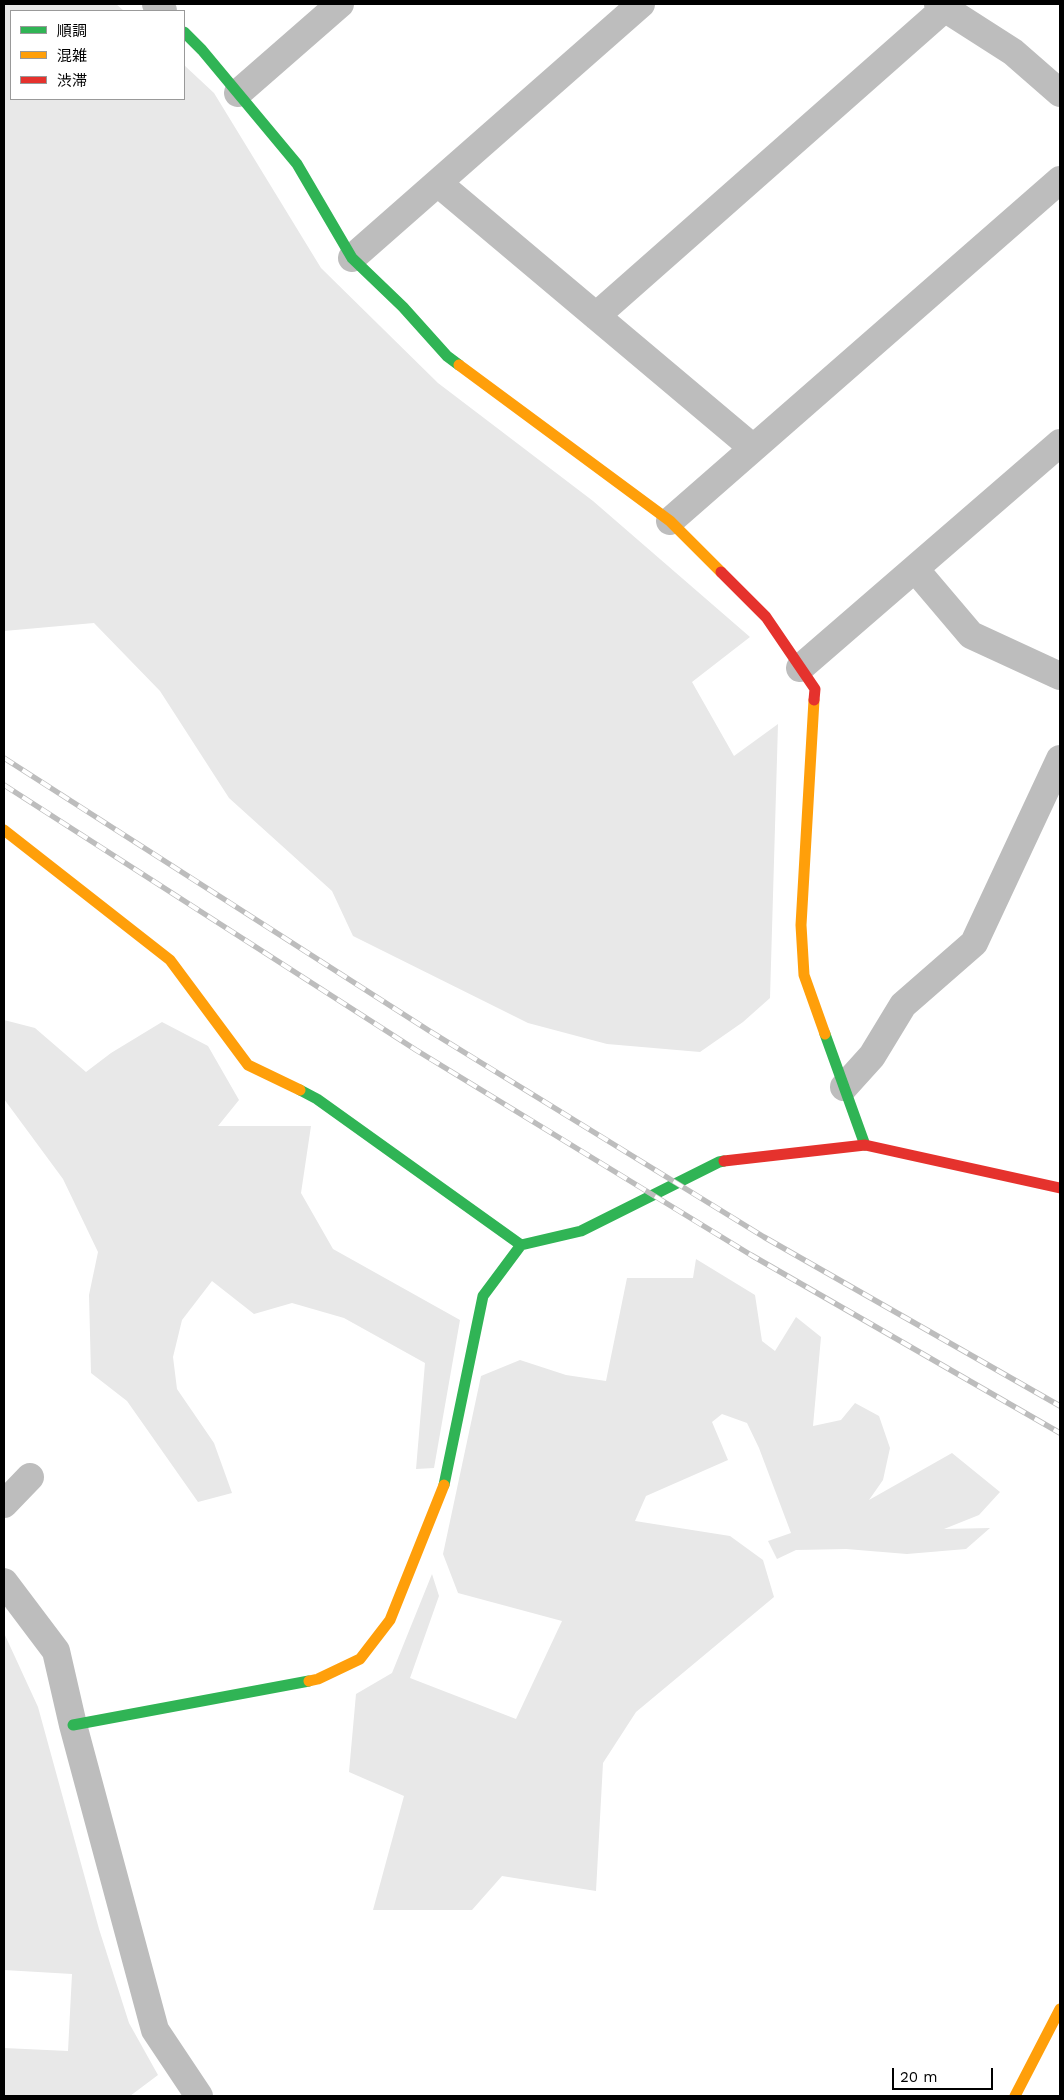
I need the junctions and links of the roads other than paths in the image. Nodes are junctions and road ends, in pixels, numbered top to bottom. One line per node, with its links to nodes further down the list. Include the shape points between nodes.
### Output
1 (340, 4): 5 (street)
2 (640, 4): 8 (street)
3 (942, 6): 6 (street, via 1013,52); 10 (street)
4 (185, 33): 5 (street)
5 (238, 93): 9 (street, via 297,164)
6 (1060, 93)
7 (1060, 180): 12 (street)
8 (438, 183): 9 (street); 10 (street)
9 (352, 258): 13 (street, via 403,306 447,356)
10 (596, 316): 12 (street)
11 (1060, 443): 14 (street)
12 (753, 448): 13 (street)
13 (670, 521): 15 (street, via 766,617)
14 (915, 569): 15 (street); 16 (street, via 971,635)
15 (800, 668): 19 (street, via 815,689 801,926 804,975)
16 (1060, 676)
17 (1060, 759): 19 (street, via 974,943 903,1004 872,1056)
18 (4, 830): 22 (street, via 170,960 248,1064 317,1098)
19 (844, 1087): 20 (street)
20 (865, 1145): 21 (street); 22 (street, via 720,1162 581,1231)
21 (1060, 1188)
22 (522, 1245): 26 (street, via 484,1296 445,1483 390,1620 360,1658 318,1679)
23 (30, 1477): 24 (street)
24 (4, 1504)
25 (4, 1582): 26 (street, via 56,1651)
26 (73, 1725): 28 (street, via 155,2030)
27 (1060, 2009): 29 (street)
28 (199, 2096)
29 (1015, 2096)

